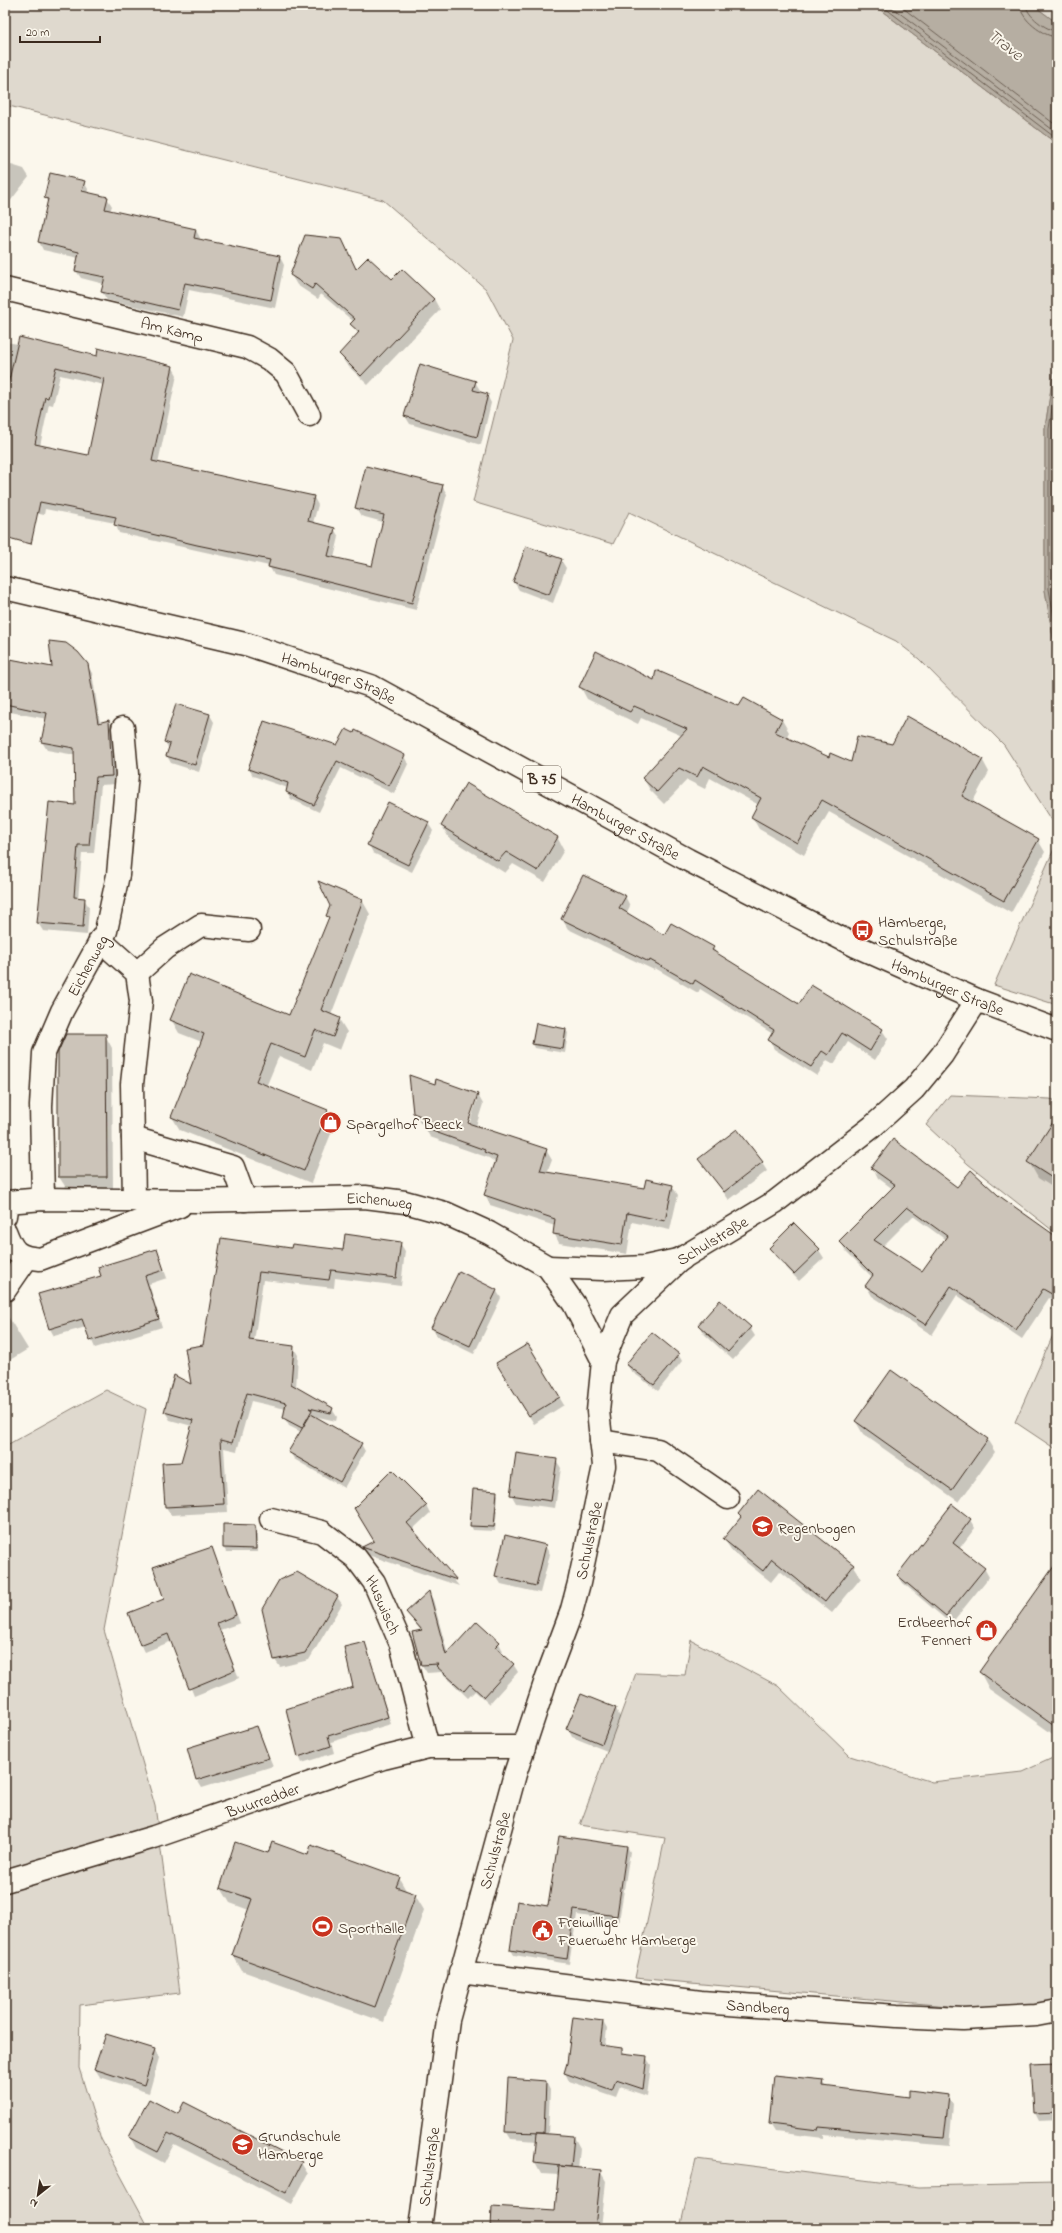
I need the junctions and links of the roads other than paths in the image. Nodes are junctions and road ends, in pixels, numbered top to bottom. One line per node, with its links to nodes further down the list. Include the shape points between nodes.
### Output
1 (5, 289): 2 (street, Am Kamp, via 247,347 269,359 286,373)
2 (309, 416)
3 (5, 588): 8 (street, Hamburger Straße / B 75, via 249,644 371,686 756,895 856,946)
4 (123, 728): 6 (street, Eichenweg, via 127,774 118,875 106,930)
5 (249, 930): 7 (street, via 201,925 165,948)
6 (100, 940): 7 (street); 11 (street, Eichenweg, via 62,1011 44,1053 41,1106)
7 (137, 973): 10 (street, via 141,1001 132,1084)
8 (977, 1000): 9 (street, Hamburger Straße / B 75); 18 (street, Schulstraße, via 942,1055 914,1089 872,1127 775,1202)
9 (1057, 1030)
10 (133, 1138): 12 (street); 13 (street, via 234,1167)
11 (43, 1200): 12 (street, Eichenweg); 15 (street, Eichenweg)
12 (134, 1200): 14 (street, Eichenweg)
13 (246, 1200): 14 (street, Eichenweg); 19 (street, Eichenweg, via 365,1197 405,1202 445,1213 489,1233)
14 (196, 1201): 17 (street, Eichenweg, via 115,1229 40,1260)
15 (6, 1206)
16 (5, 1231): 17 (street, via 14,1252)
17 (27, 1258): 20 (street)
18 (682, 1258): 19 (street, Eichenweg, via 638,1267); 21 (street, Schulstraße, via 622,1315)
19 (548, 1267): 21 (street, Eichenweg, via 574,1304)
20 (5, 1290)
21 (603, 1361): 22 (street, Schulstraße, via 598,1410)
22 (601, 1441): 23 (street, via 658,1450); 26 (street, Schulstraße, via 604,1466 579,1583)
23 (728, 1498)
24 (271, 1519): 25 (street, Huswisch, via 322,1532 356,1558 374,1582 401,1644)
25 (428, 1747): 26 (street, Buurredder); 27 (street, Buurredder, via 383,1758 154,1837)
26 (524, 1747): 28 (street, Schulstraße)
27 (5, 1881)
28 (460, 1972): 29 (street, Sandberg, via 701,2002 896,2016 963,2018 1036,2015); 30 (street, Schulstraße, via 448,2020)
29 (1057, 2011)
30 (420, 2228)

